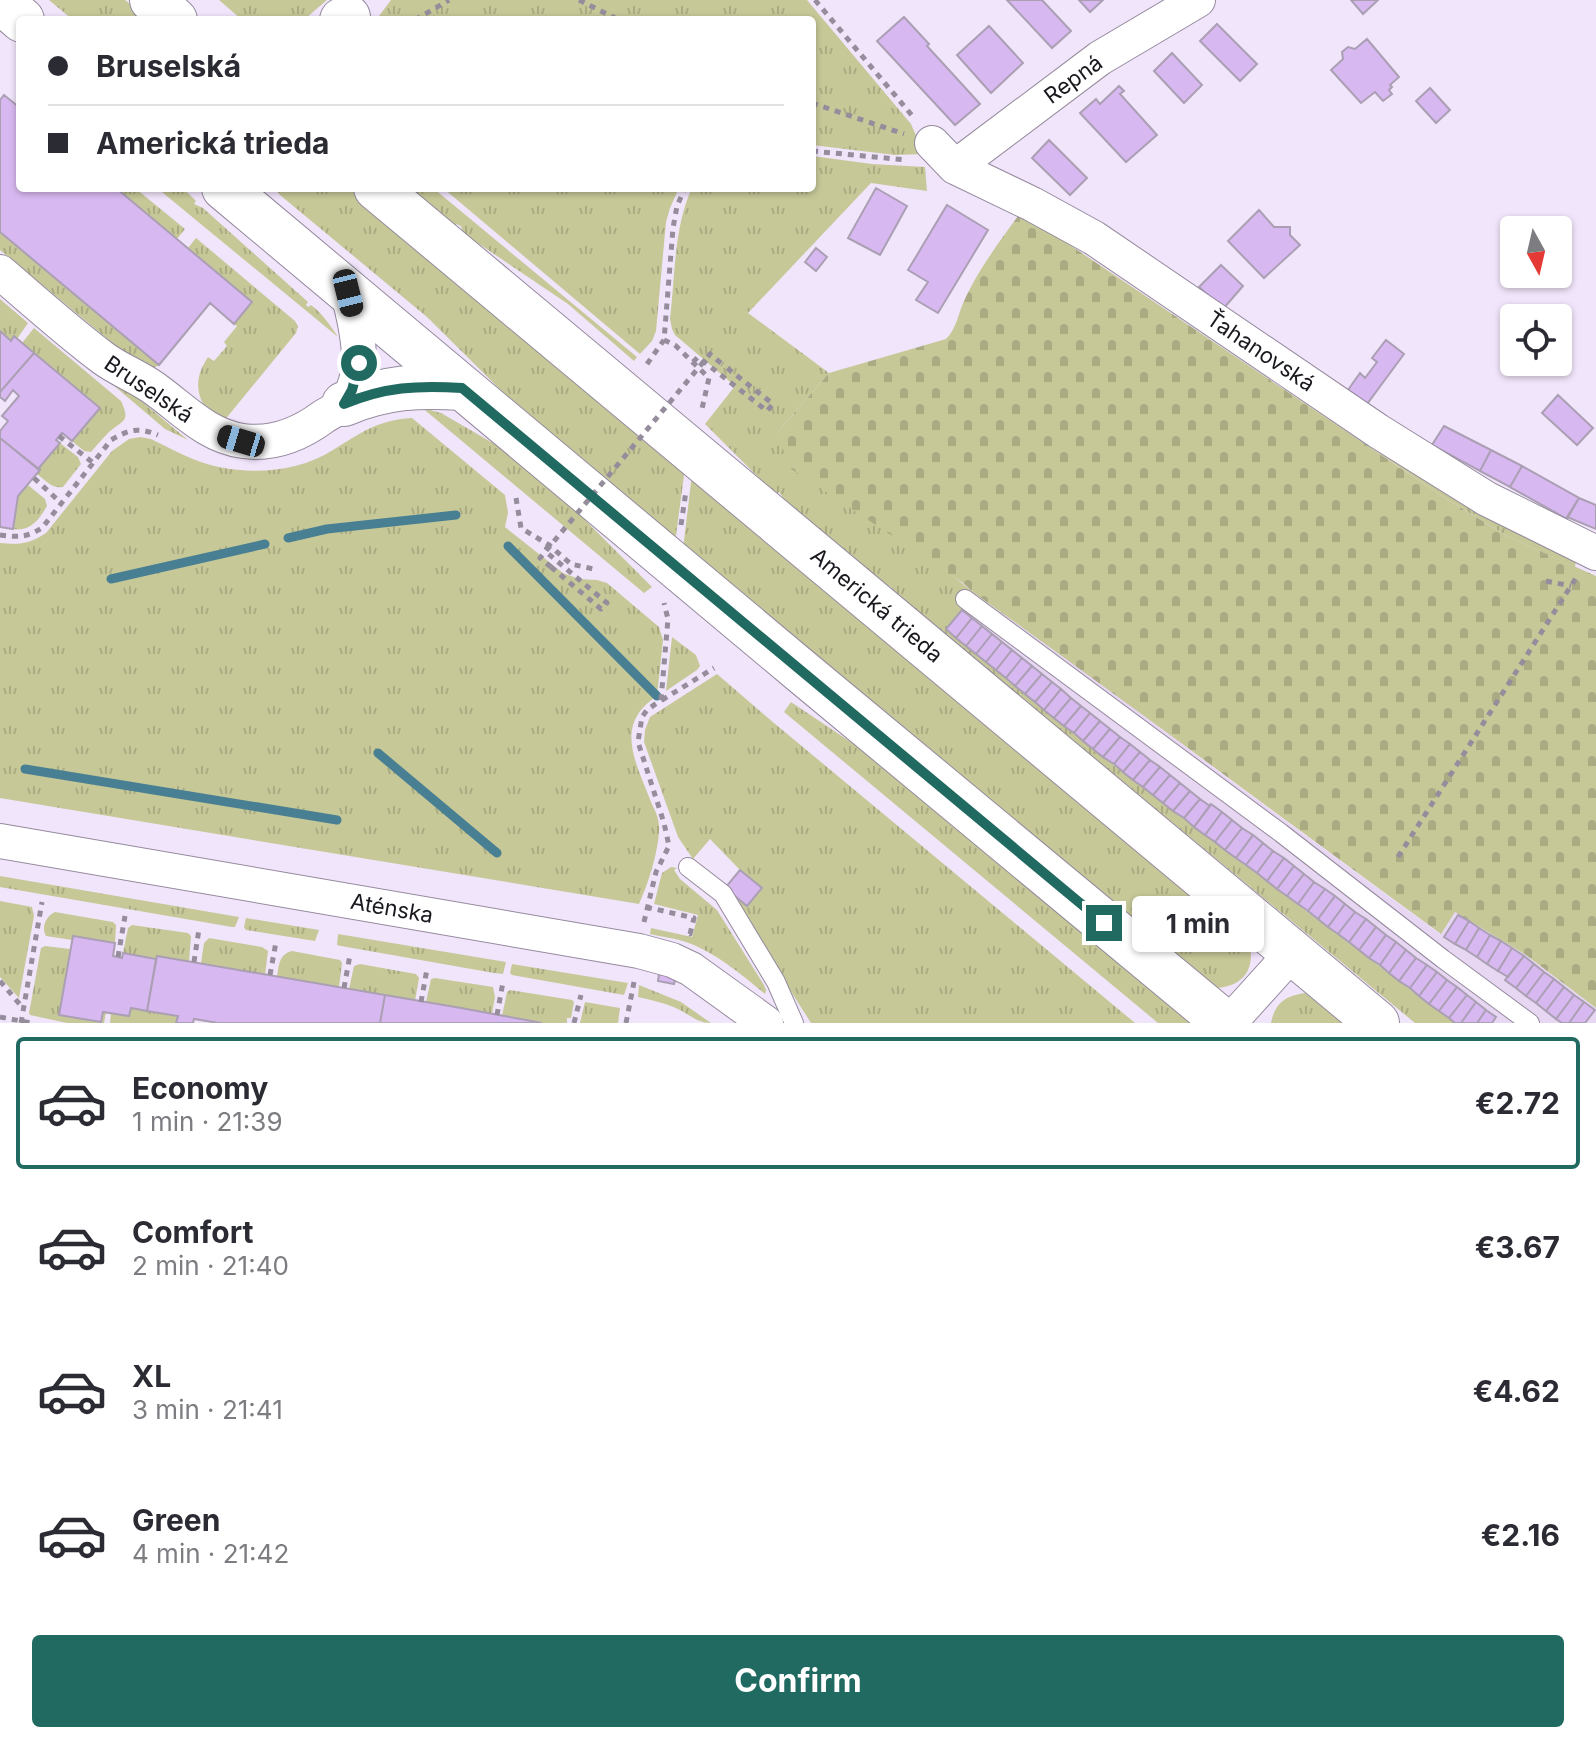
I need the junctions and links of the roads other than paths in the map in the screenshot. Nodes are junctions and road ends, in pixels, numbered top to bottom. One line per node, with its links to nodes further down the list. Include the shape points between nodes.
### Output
1 (152, 0): 5 (street)
2 (1198, 0): 6 (street, Repná)
3 (0, 1): 4 (street)
4 (17, 16)
5 (170, 16)
6 (944, 155): 13 (street, Ťahanovská, via 1094,238 1487,499)
7 (229, 192): 10 (street)
8 (381, 192): 17 (street, Americká trieda)
9 (0, 272): 12 (street, Bruselská, via 105,359 220,434 241,441 283,437)
10 (348, 293): 11 (street); 12 (street, via 359,363)
11 (462, 388): 12 (street, via 409,387 369,393); 20 (street)
12 (344, 404)
13 (1595, 553)
14 (965, 599): 22 (lane)
15 (0, 841): 18 (street, Aténska, via 639,951 691,969)
16 (688, 867): 19 (lane, via 723,894 776,982)
17 (1293, 952): 20 (street); 21 (street, Americká trieda)
18 (766, 1023)
19 (794, 1023)
20 (1227, 1023)
21 (1377, 1023)
22 (1530, 1023)

